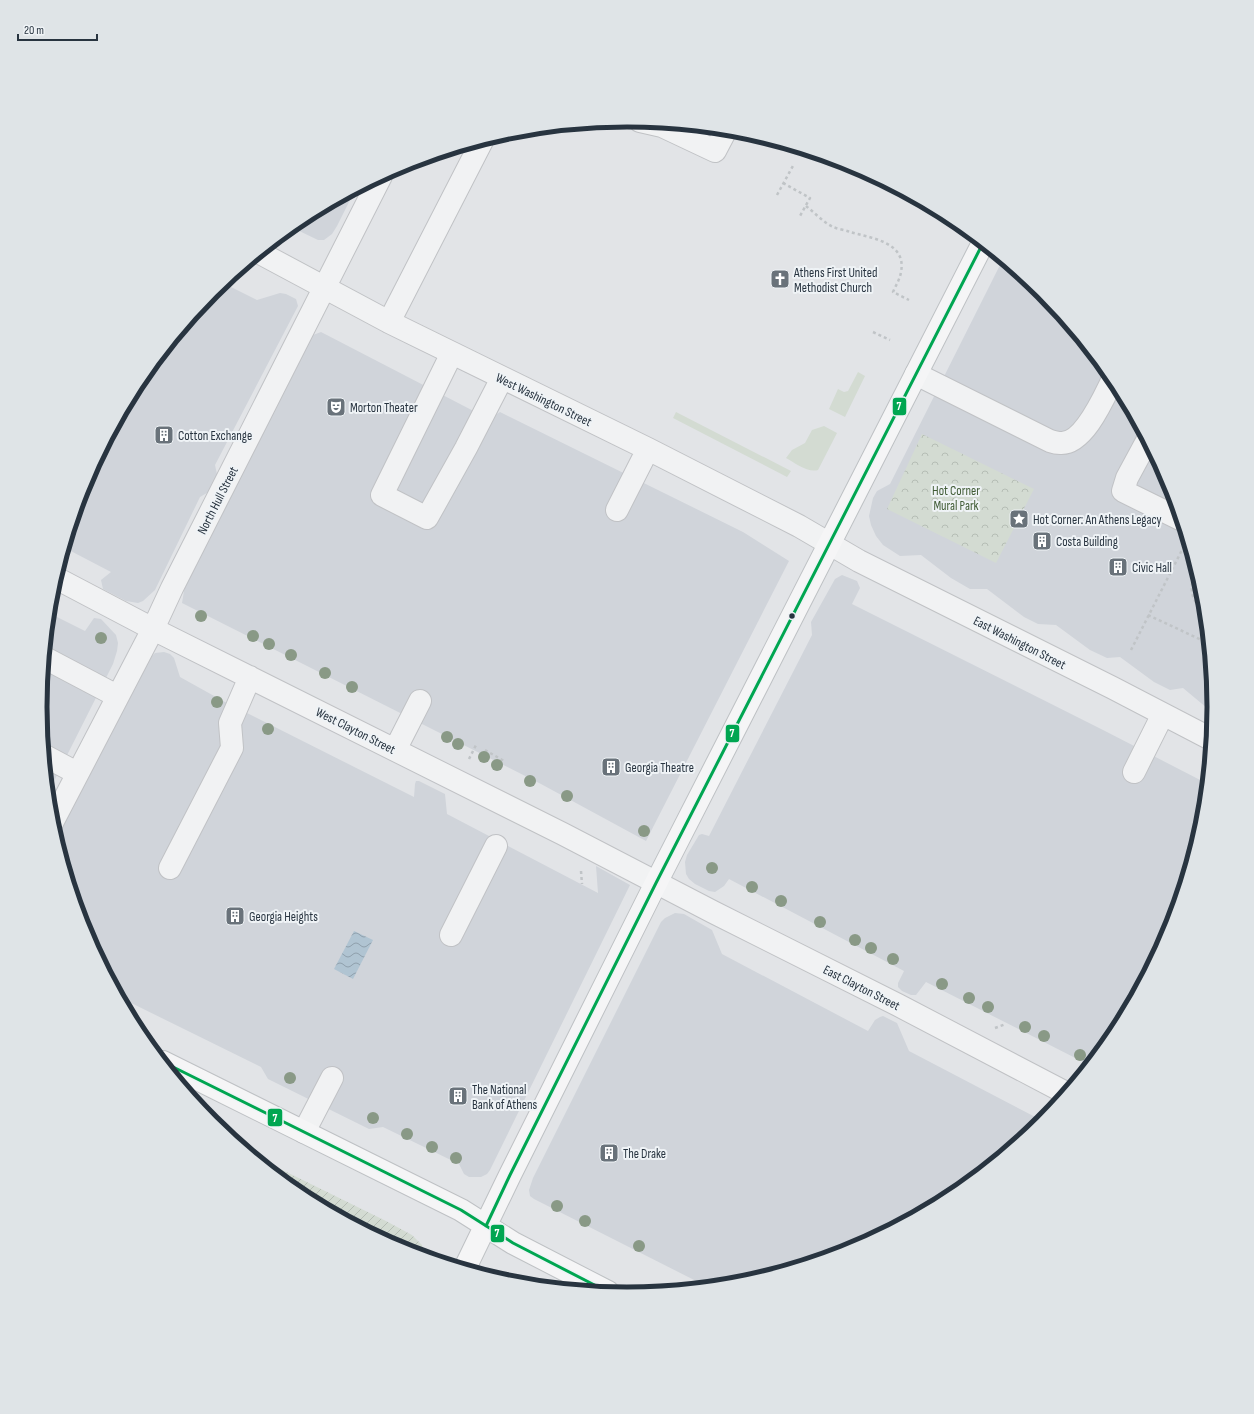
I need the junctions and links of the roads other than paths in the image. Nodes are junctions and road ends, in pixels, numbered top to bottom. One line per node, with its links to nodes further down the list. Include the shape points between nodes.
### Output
1 (667, 128): 2 (street, via 715,151)
2 (723, 135)
3 (479, 146): 8 (street)
4 (377, 184): 7 (street, North Hull Street)
5 (981, 248): 10 (main road)
6 (264, 255): 7 (street, West Washington Street)
7 (324, 287): 8 (street, West Washington Street); 19 (street, North Hull Street)
8 (389, 322): 9 (street, West Washington Street)
9 (452, 353): 11 (street, West Washington Street); 11 (street, via 382,496 427,518)
10 (916, 374): 12 (street, via 1050,441 1061,443 1074,438 1089,425); 17 (main road)
11 (502, 378): 14 (street, West Washington Street)
12 (1109, 386)
13 (1146, 448): 16 (street, via 1127,478 1123,491)
14 (648, 449): 15 (street); 17 (street, West Washington Street)
15 (617, 510)
16 (1174, 516)
17 (829, 544): 24 (street, East Washington Street); 33 (main road)
18 (61, 581): 19 (street, West Clayton Street)
19 (152, 629): 21 (street, West Clayton Street); 22 (street, North Hull Street)
20 (49, 660): 22 (street)
21 (250, 677): 26 (street, West Clayton Street); 32 (street, via 230,723 232,748)
22 (117, 696): 29 (street, North Hull Street)
23 (420, 701): 26 (street)
24 (1163, 714): 25 (street, East Washington Street); 28 (street)
25 (1206, 737)
26 (395, 750): 33 (street, West Clayton Street)
27 (49, 758): 29 (street)
28 (1134, 772)
29 (77, 773): 30 (street, North Hull Street)
30 (57, 813)
31 (496, 846): 34 (street)
32 (170, 868)
33 (656, 883): 37 (street, East Clayton Street); 39 (main road)
34 (451, 935)
35 (173, 1067): 38 (main road)
36 (332, 1078): 38 (street)
37 (1061, 1091)
38 (304, 1132): 39 (main road, via 461,1210)
39 (486, 1226): 40 (main road); 41 (main road, via 513,1243)
40 (467, 1264)
41 (597, 1286)

